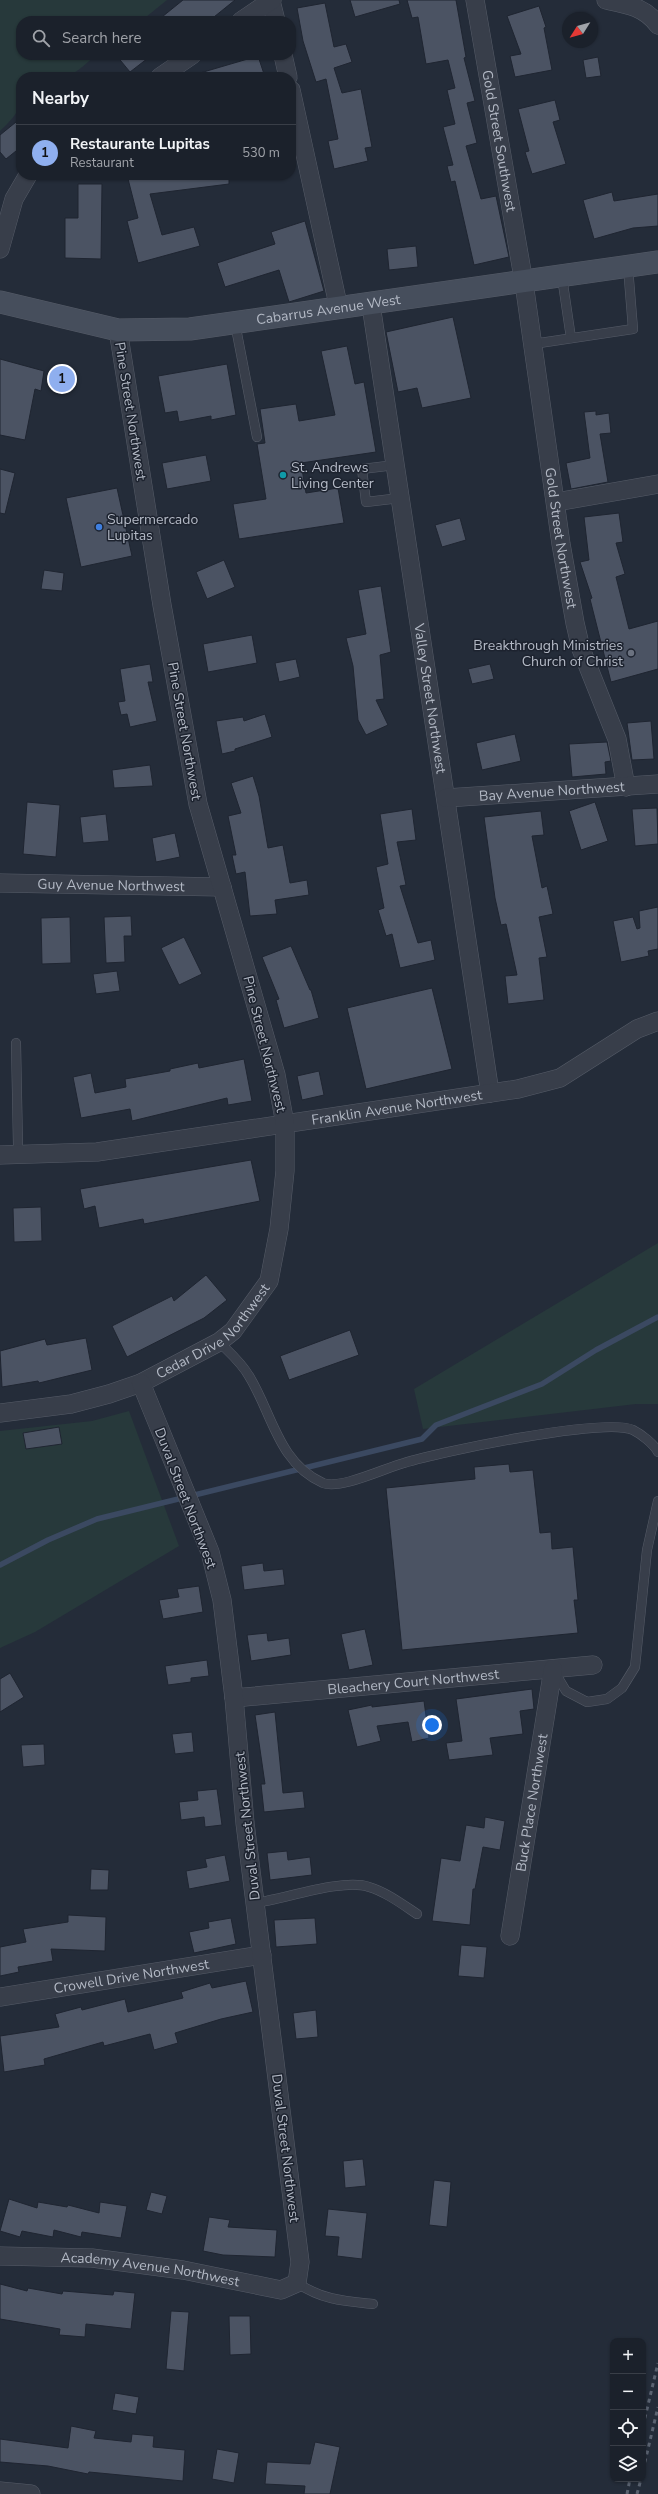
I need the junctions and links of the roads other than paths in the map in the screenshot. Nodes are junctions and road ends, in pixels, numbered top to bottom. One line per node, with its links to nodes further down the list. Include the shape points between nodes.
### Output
1 (272, 0): 4 (street); 5 (street)
2 (474, 0): 17 (street, Gold Street Southwest)
3 (606, 0): 6 (street, via 627,4 650,14)
4 (249, 16)
5 (275, 16)
6 (658, 25)
7 (185, 60): 9 (street)
8 (284, 60): 10 (street)
9 (167, 72)
10 (287, 72)
11 (296, 113): 20 (street)
12 (24, 180): 13 (street, via 7,219)
13 (0, 249)
14 (658, 262): 15 (main road, Cabarrus Avenue West)
15 (628, 267): 16 (main road, Cabarrus Avenue West); 23 (lane, via 633,329)
16 (562, 277): 17 (main road, Cabarrus Avenue West); 23 (lane)
17 (524, 283): 19 (main road, Cabarrus Avenue West); 24 (street, Gold Street Northwest)
18 (0, 302): 22 (main road, Cabarrus Avenue West)
19 (371, 305): 20 (main road, Cabarrus Avenue West); 26 (street, Valley Street Northwest)
20 (339, 309): 21 (main road, Cabarrus Avenue West)
21 (235, 323): 22 (main road, Cabarrus Avenue West, via 190,329); 25 (lane)
22 (118, 330): 34 (street, Pine Street Northwest, via 162,605 198,804)
23 (570, 338): 24 (lane)
24 (533, 344): 29 (street, Gold Street Northwest)
25 (257, 437)
26 (395, 465): 28 (street, Valley Street Northwest); 28 (lane, via 362,469 366,502)
27 (658, 484): 29 (street)
28 (400, 498): 32 (street, Valley Street Northwest)
29 (556, 502): 31 (street, Gold Street Northwest, via 579,642 617,738)
30 (658, 784): 31 (street, Bay Avenue Northwest)
31 (626, 786): 32 (street, Bay Avenue Northwest)
32 (446, 798): 37 (street, Valley Street Northwest)
33 (0, 883): 34 (street, Guy Avenue Northwest)
34 (222, 887): 38 (street, Pine Street Northwest, via 276,1075)
35 (658, 1021): 37 (street, Franklin Avenue Northwest, via 637,1029 560,1078)
36 (16, 1043): 39 (lane)
37 (490, 1093): 38 (street, Franklin Avenue Northwest)
38 (285, 1124): 40 (street, Franklin Avenue Northwest, via 98,1152); 41 (street, Cedar Drive Northwest, via 285,1178 269,1281 232,1331)
39 (18, 1146)
40 (0, 1155)
41 (219, 1342): 42 (street, Cedar Drive Northwest); 44 (lane, via 238,1359 250,1376 282,1445 302,1472 324,1484 341,1483 405,1462 515,1439 594,1428 633,1430 656,1447)
42 (141, 1383): 43 (street, Cedar Drive Northwest, via 71,1404); 48 (street, Duval Street Northwest, via 210,1552 222,1600)
43 (0, 1413)
44 (658, 1452)
45 (658, 1501): 47 (lane, via 646,1550 635,1667 622,1688 607,1699 587,1702 566,1691)
46 (593, 1664): 47 (street, Bleachery Court Northwest)
47 (553, 1669): 48 (street, Bleachery Court Northwest); 51 (street, Buck Place Northwest)
48 (234, 1698): 49 (street, Duval Street Northwest)
49 (255, 1903): 50 (lane, via 326,1888 363,1886 388,1895); 52 (street, Duval Street Northwest)
50 (417, 1914)
51 (510, 1936)
52 (262, 1955): 53 (street, Crowell Drive Northwest); 55 (street, Duval Street Northwest, via 300,2262)
53 (0, 1997)
54 (0, 2256): 55 (street, Academy Avenue Northwest, via 92,2258 183,2270 281,2290)
55 (297, 2283): 56 (lane, via 314,2294 332,2299)
56 (373, 2304)
57 (0, 2491): 58 (street)
58 (31, 2494)

